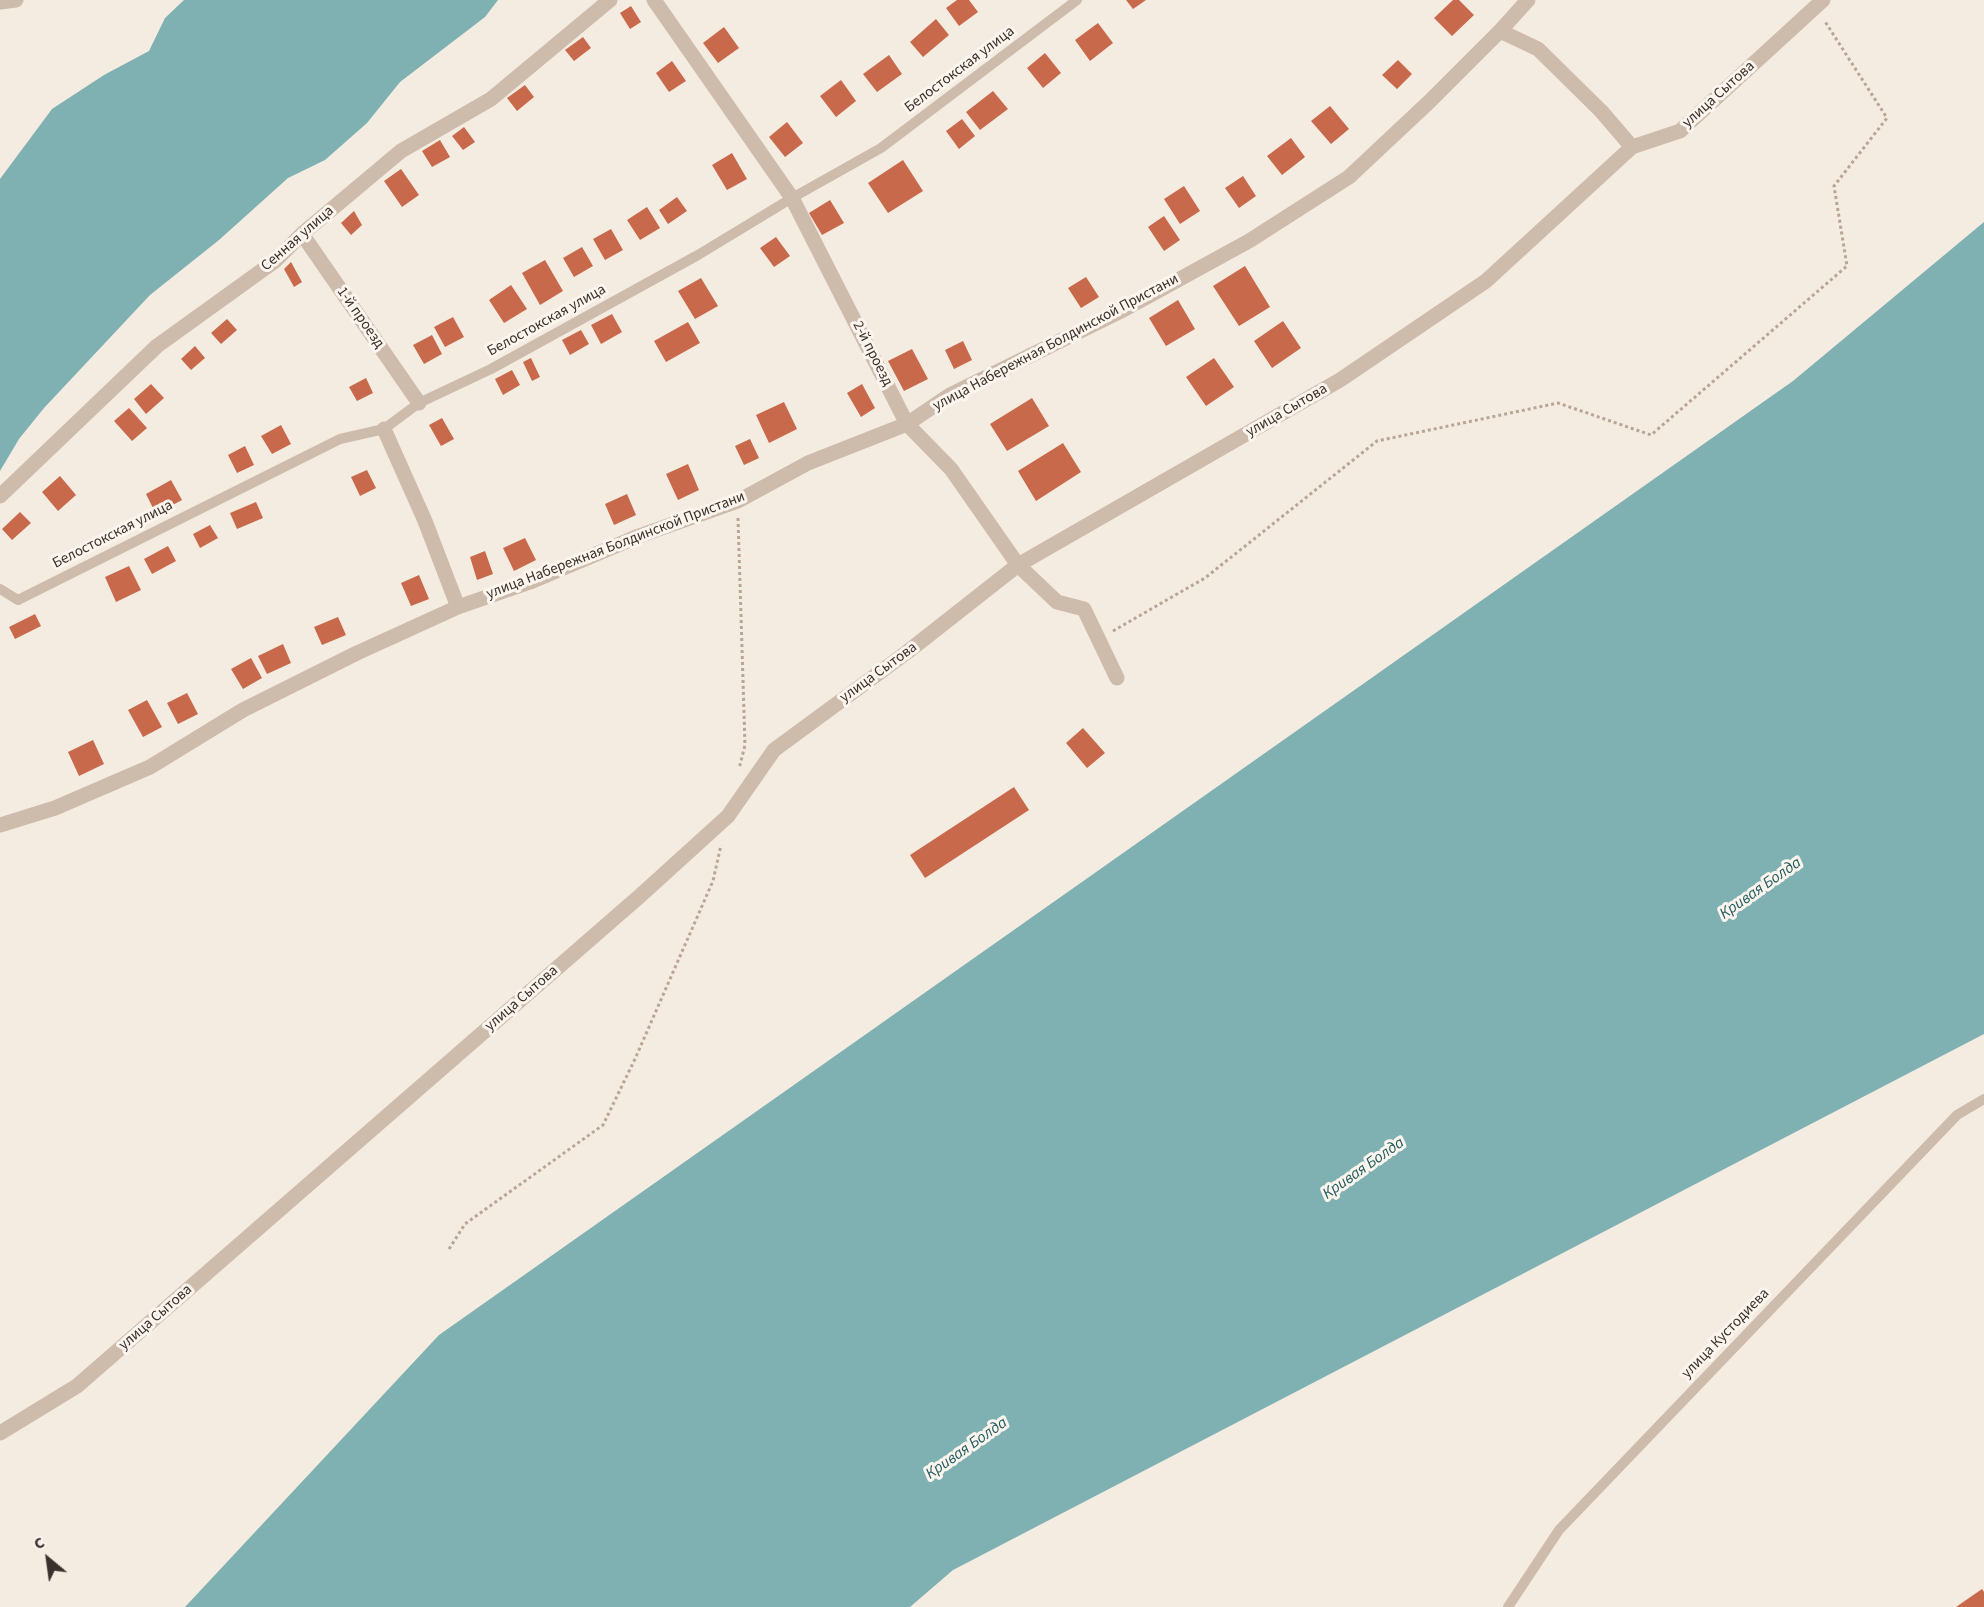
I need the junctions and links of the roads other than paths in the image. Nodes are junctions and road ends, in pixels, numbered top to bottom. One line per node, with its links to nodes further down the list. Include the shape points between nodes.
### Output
1 (16, 0): 7 (street)
2 (585, 0): 9 (street)
3 (610, 0): 9 (street, Сенная улица)
4 (654, 0): 12 (street, 2-й проезд)
5 (1077, 0): 12 (lane, Белостокская улица, via 881,148)
6 (1528, 0): 10 (street, улица Набережная Болдинской Пристани)
7 (0, 2)
8 (1820, 4): 11 (street, улица Сытова, via 1680,130)
9 (593, 14): 13 (street, Сенная улица, via 491,99 401,151)
10 (1500, 31): 11 (street, via 1538,49); 15 (street, улица Набережная Болдинской Пристани, via 1349,177 1249,241 1125,309 950,396)
11 (1632, 147): 18 (street, улица Сытова, via 1486,281 1340,380)
12 (792, 198): 14 (lane, Белостокская улица, via 698,255 491,369); 15 (street, 2-й проезд)
13 (302, 234): 14 (street, 1-й проезд); 17 (street, Сенная улица, via 275,261 157,346)
14 (419, 403): 16 (lane, Белостокская улица)
15 (907, 424): 18 (street, 2-й проезд, via 951,469); 20 (street, улица Набережная Болдинской Пристани, via 808,463 738,501)
16 (384, 429): 19 (lane, Белостокская улица, via 340,439 18,600); 20 (street)
17 (0, 496)
18 (1018, 565): 21 (street, 2-й проезд, via 1057,602 1084,609); 24 (street, улица Сытова, via 774,750 728,816 633,903 77,1386)
19 (0, 589)
20 (458, 607): 22 (street, улица Набережная Болдинской Пристани, via 243,710 150,767 55,808)
21 (1117, 678)
22 (0, 825)
23 (1984, 1099): 25 (lane, улица Кустодиева, via 1957,1115 1559,1530)
24 (0, 1433)
25 (1508, 1607)

